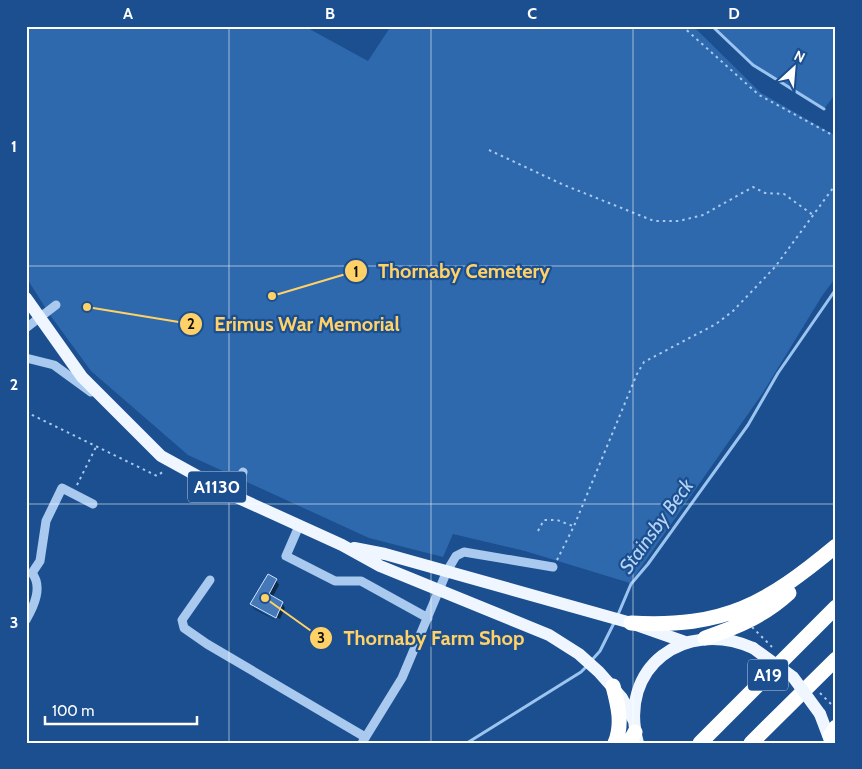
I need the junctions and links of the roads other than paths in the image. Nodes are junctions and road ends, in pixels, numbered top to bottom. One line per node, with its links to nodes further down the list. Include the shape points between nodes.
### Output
1 (26, 298): 3 (main road, A1130)
2 (56, 305): 3 (street)
3 (40, 319): 4 (street); 6 (main road, A1130, via 82,377)
4 (26, 328)
5 (26, 358): 6 (street, via 54,365)
6 (108, 403): 8 (main road, A1130, via 161,456)
7 (243, 472): 8 (street)
8 (232, 495): 10 (main road, A1130)
9 (92, 504): 15 (street, via 62,488 46,521 40,561)
10 (299, 526): 11 (main road, A1130); 20 (street, via 286,556 335,581 361,581)
11 (342, 545): 16 (main road, A1130); 18 (main road, A1130, via 380,566)
12 (836, 546): 13 (highway)
13 (813, 564): 22 (highway, via 775,593 722,615 662,625); 23 (highway, via 800,582 769,610 736,628)
14 (553, 566): 16 (street, via 464,552 456,556)
15 (29, 571): 21 (street, via 37,579 38,586 34,607)
16 (447, 571): 18 (street); 22 (main road, A1130)
17 (210, 580): 29 (street, via 182,620 184,628)
18 (438, 590): 20 (street); 26 (main road, A1130, via 550,635 579,654)
19 (836, 607): 31 (highway, A19)
20 (428, 618): 29 (street, via 402,678)
21 (26, 620)
22 (629, 622): 24 (main road, A1130)
23 (705, 638): 24 (main road); 28 (main road, bridge, via 735,640 753,648 793,677 820,714)
24 (685, 642): 27 (main road, via 669,650 648,669 635,702)
25 (836, 659): 32 (highway, A19)
26 (613, 686): 27 (main road, A1130, via 622,698); 30 (highway, via 620,724)
27 (634, 734)
28 (832, 738)
29 (363, 740)
30 (616, 743)
31 (700, 743)
32 (751, 743)

